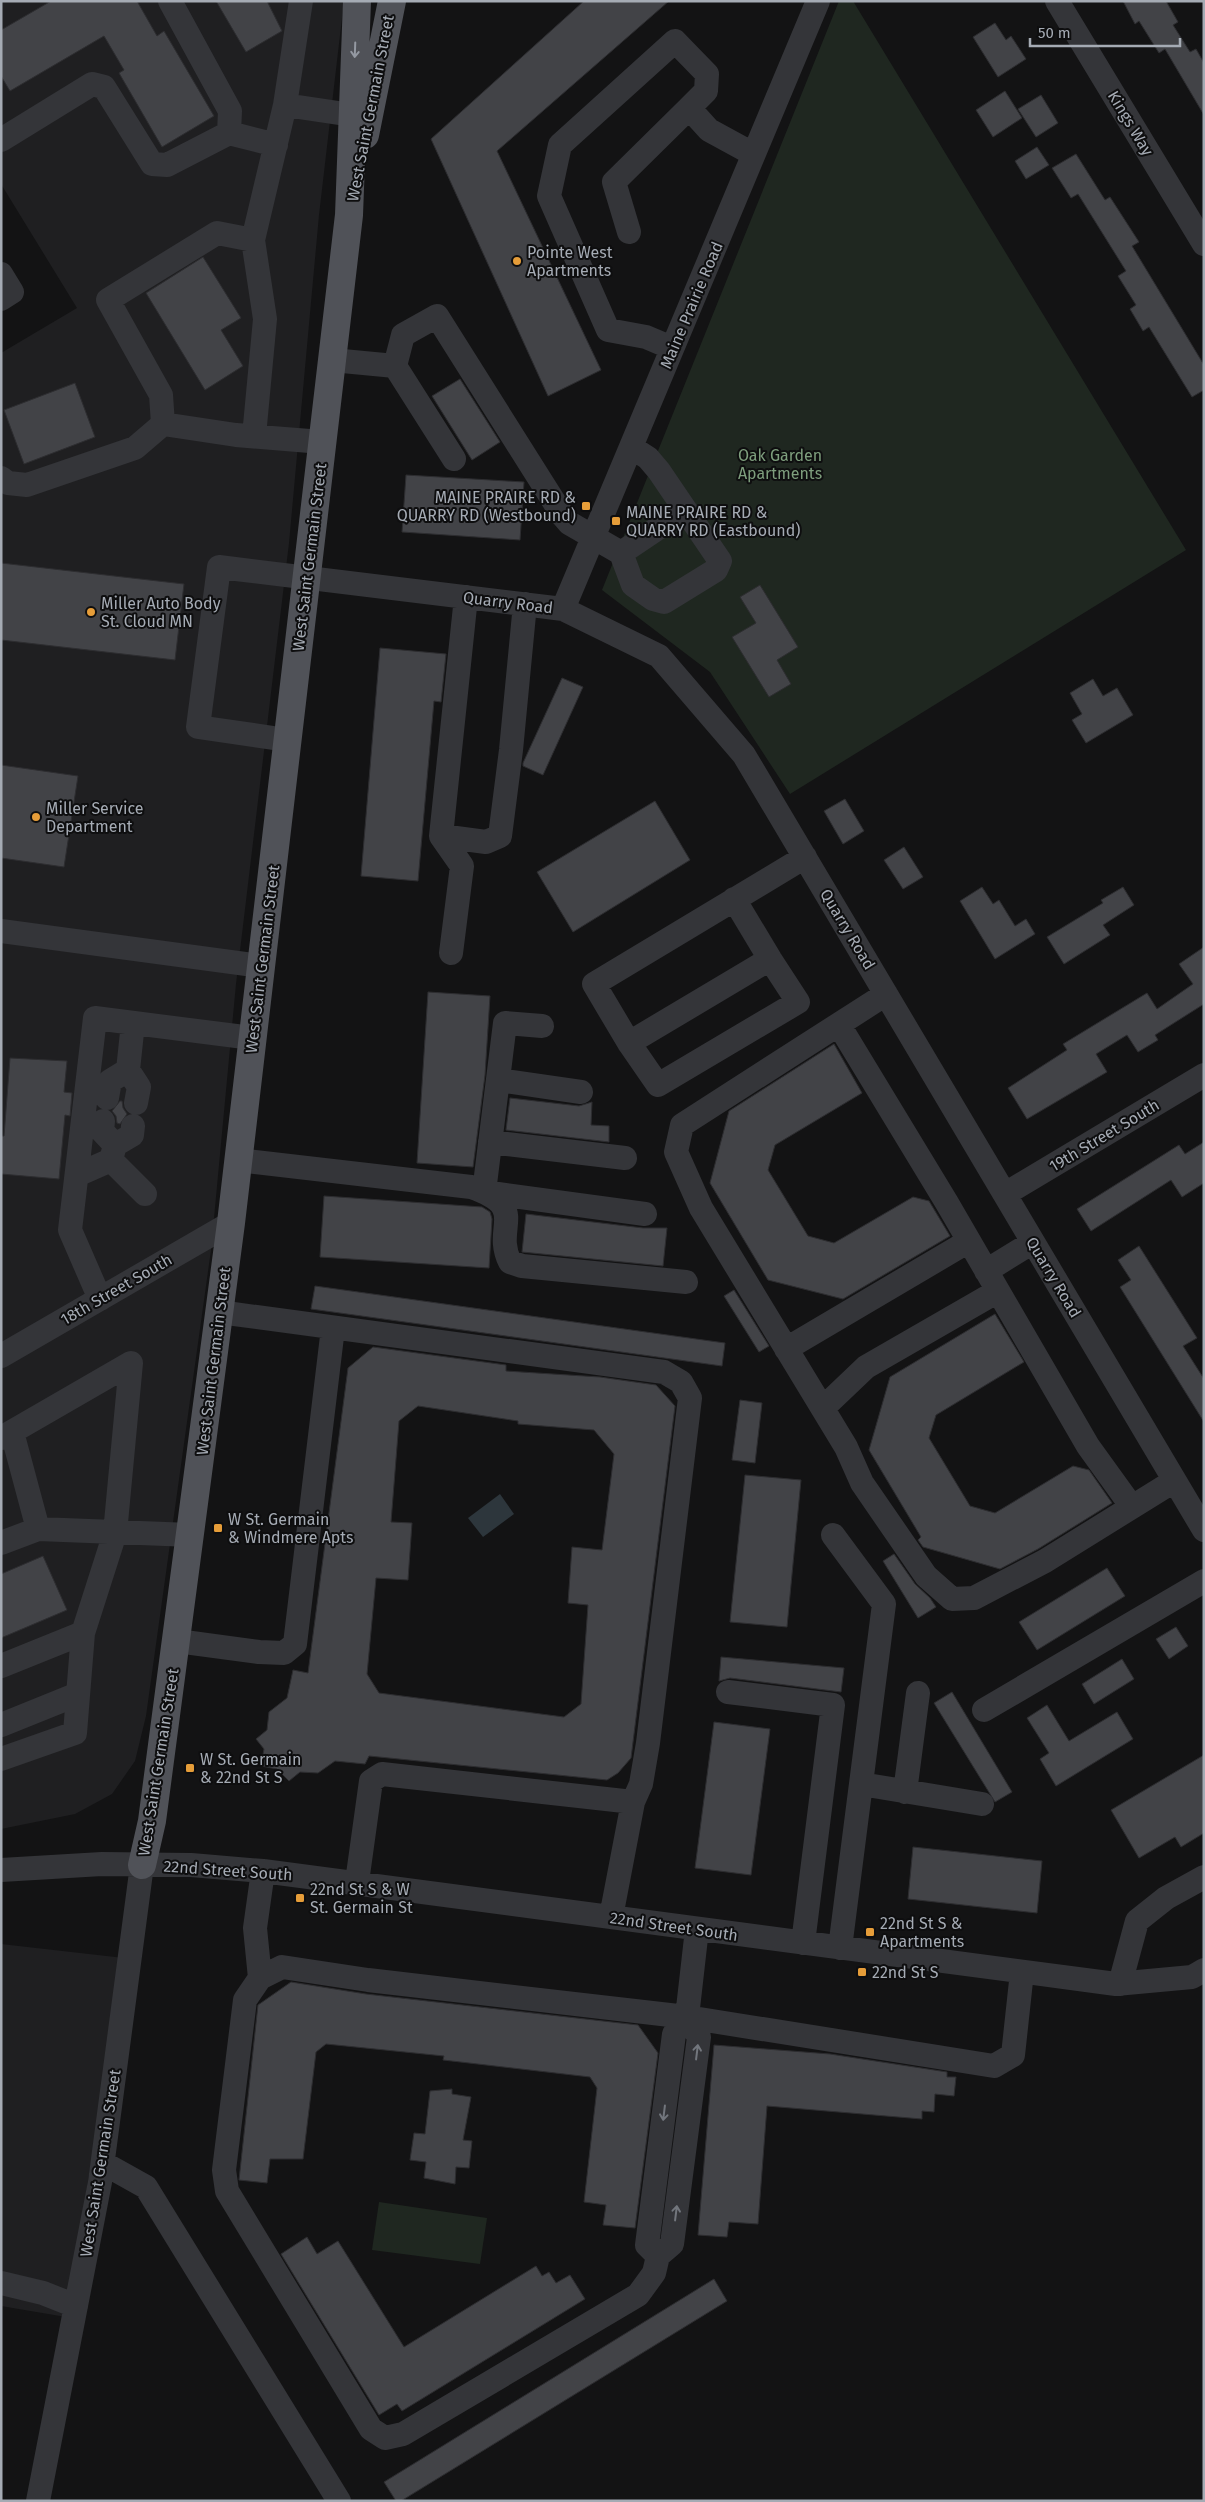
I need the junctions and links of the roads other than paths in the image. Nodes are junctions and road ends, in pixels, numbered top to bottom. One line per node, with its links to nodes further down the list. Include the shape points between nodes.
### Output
1 (170, 1): 10 (street, via 230,111)
2 (357, 1): 9 (main road, West Saint Germain Street, one-way to 9)
3 (392, 1): 14 (main road, West Saint Germain Street)
4 (818, 1): 13 (street, Maine Prairie Road)
5 (1057, 1): 17 (street, Kings Way)
6 (300, 3): 7 (street)
7 (285, 105): 9 (street); 12 (street)
8 (689, 108): 13 (street, via 709,130); 15 (street, via 614,182); 20 (street, via 706,90 707,74 676,41 560,145 549,196 608,330 646,337)
9 (352, 115): 14 (main road, West Saint Germain Street)
10 (229, 134): 11 (street, via 167,165 152,164 104,87 92,84); 12 (street)
11 (1, 140)
12 (276, 144): 16 (street)
13 (753, 154): 20 (street, Maine Prairie Road)
14 (349, 215): 21 (main road, West Saint Germain Street)
15 (629, 232)
16 (253, 240): 23 (street, via 217,233 108,300 161,395); 24 (street, via 265,319)
17 (1204, 244)
18 (1, 274): 19 (street, via 12,292)
19 (1, 299)
20 (672, 348): 26 (street, Maine Prairie Road)
21 (332, 360): 22 (street); 25 (main road, West Saint Germain Street)
22 (395, 366): 27 (street); 30 (street, via 403,335 437,316 563,516)
23 (163, 424): 24 (street); 28 (street, via 135,448 28,485 8,483)
24 (254, 436): 25 (street)
25 (322, 442): 32 (main road, West Saint Germain Street)
26 (631, 447): 29 (street, via 659,470); 30 (street, Maine Prairie Road)
27 (454, 459)
28 (1, 478)
29 (686, 510): 31 (street); 31 (street, via 720,561 716,570 664,602 633,586)
30 (593, 538): 31 (street); 35 (street, Maine Prairie Road)
31 (621, 553)
32 (306, 577): 33 (street, Quarry Road); 36 (main road, West Saint Germain Street); 36 (street, Quarry Road, via 219,568 198,727)
33 (466, 597): 34 (street, Quarry Road); 37 (street)
34 (525, 604): 35 (street, Quarry Road); 37 (street, via 500,836 486,842)
35 (563, 609): 38 (street, Quarry Road, via 659,656 744,755)
36 (287, 740): 43 (main road, West Saint Germain Street)
37 (442, 836): 41 (street, via 462,866)
38 (805, 857): 39 (street); 44 (street, Quarry Road)
39 (734, 899): 42 (street); 49 (street, via 594,984)
40 (1, 930): 43 (street)
41 (451, 953)
42 (770, 959): 49 (street); 49 (street, via 798,1002 658,1085)
43 (260, 966): 48 (main road, West Saint Germain Street)
44 (886, 994): 46 (street); 61 (street, Quarry Road)
45 (133, 1023): 48 (street); 50 (street); 58 (street, via 95,1018)
46 (839, 1024): 64 (street); 71 (street, via 682,1125 676,1152 701,1208)
47 (542, 1026): 52 (street, via 505,1023)
48 (252, 1038): 57 (main road, West Saint Germain Street)
49 (629, 1043)
50 (128, 1070): 55 (street, via 139,1087 132,1135); 55 (street, via 110,1081 102,1131)
51 (1204, 1076): 61 (street, 19th Street South)
52 (498, 1080): 53 (street); 54 (street)
53 (581, 1092)
54 (490, 1142): 56 (street); 59 (street)
55 (113, 1152): 58 (street); 60 (street)
56 (625, 1158)
57 (238, 1160): 59 (street, via 471,1187); 63 (main road, West Saint Germain Street)
58 (76, 1175): 68 (street, via 70,1230)
59 (484, 1192): 62 (street); 67 (street, via 504,1205 508,1214 506,1254 510,1262 522,1266)
60 (145, 1194)
61 (1005, 1194): 65 (street, Quarry Road)
62 (645, 1214)
63 (231, 1223): 68 (street, 18th Street South); 69 (main road, West Saint Germain Street)
64 (969, 1241): 66 (street); 71 (street)
65 (1033, 1242): 66 (street); 75 (street, Quarry Road)
66 (992, 1281): 73 (street, via 866,1368); 76 (street, via 1088,1446)
67 (686, 1282)
68 (100, 1299): 72 (street, 18th Street South)
69 (219, 1312): 70 (street); 80 (main road, West Saint Germain Street)
70 (333, 1328): 85 (street, via 295,1644 284,1653); 97 (street, via 664,1372 681,1382 690,1398 689,1408 648,1743 641,1784)
71 (786, 1348): 73 (street)
72 (1, 1356)
73 (823, 1408): 76 (street, via 868,1490 926,1576 952,1599 974,1598 1046,1562)
74 (7, 1435): 77 (street); 79 (street, via 131,1363)
75 (1174, 1480): 76 (street); 78 (street, Quarry Road)
76 (1132, 1507)
77 (38, 1529): 79 (street); 82 (street)
78 (1204, 1530)
79 (115, 1532): 80 (street); 84 (street)
80 (191, 1535): 85 (main road, West Saint Germain Street)
81 (833, 1535): 91 (street, via 884,1604)
82 (1, 1544)
83 (1204, 1581): 92 (street)
84 (84, 1633): 86 (street); 89 (street)
85 (177, 1641): 99 (main road, West Saint Germain Street, via 152,1821)
86 (1, 1666)
87 (728, 1692): 90 (street)
88 (918, 1693): 96 (street)
89 (78, 1694): 93 (street); 94 (street, via 75,1733)
90 (833, 1705): 91 (street); 106 (street)
91 (871, 1709): 95 (street)
92 (984, 1710)
93 (1, 1725)
94 (1, 1759)
95 (861, 1784): 96 (street); 107 (street)
96 (905, 1792): 98 (street)
97 (632, 1802): 103 (street, via 382,1774 371,1781); 104 (street)
98 (982, 1804)
99 (142, 1866): 100 (street, 22nd Street South, via 102,1864); 101 (street, 22nd Street South, via 192,1865); 113 (street, West Saint Germain Street)
100 (1, 1870)
101 (263, 1871): 103 (street, 22nd Street South); 110 (street, via 255,1928)
102 (1204, 1877): 111 (street, via 1166,1898 1137,1921)
103 (357, 1882): 104 (street, 22nd Street South)
104 (611, 1917): 105 (street, 22nd Street South)
105 (697, 1929): 106 (street, 22nd Street South); 112 (street)
106 (803, 1943): 107 (street, 22nd Street South)
107 (840, 1948): 109 (street, 22nd Street South)
108 (1204, 1970): 111 (street, 22nd Street South, via 1192,1977)
109 (1022, 1972): 111 (street, 22nd Street South); 112 (street, via 1013,2055 994,2066)
110 (260, 1978): 112 (street, via 282,1967); 112 (street, via 245,2000 224,2170 226,2191 371,2429 385,2438 403,2434 638,2295 654,2273 658,2256 647,2245 674,2034)
111 (1120, 1984)
112 (687, 2017)
113 (103, 2163): 115 (street, West Saint Germain Street); 117 (street, via 146,2187)
114 (1, 2283): 115 (street, via 43,2293)
115 (76, 2306): 116 (street, West Saint Germain Street)
116 (38, 2501)
117 (340, 2501)

